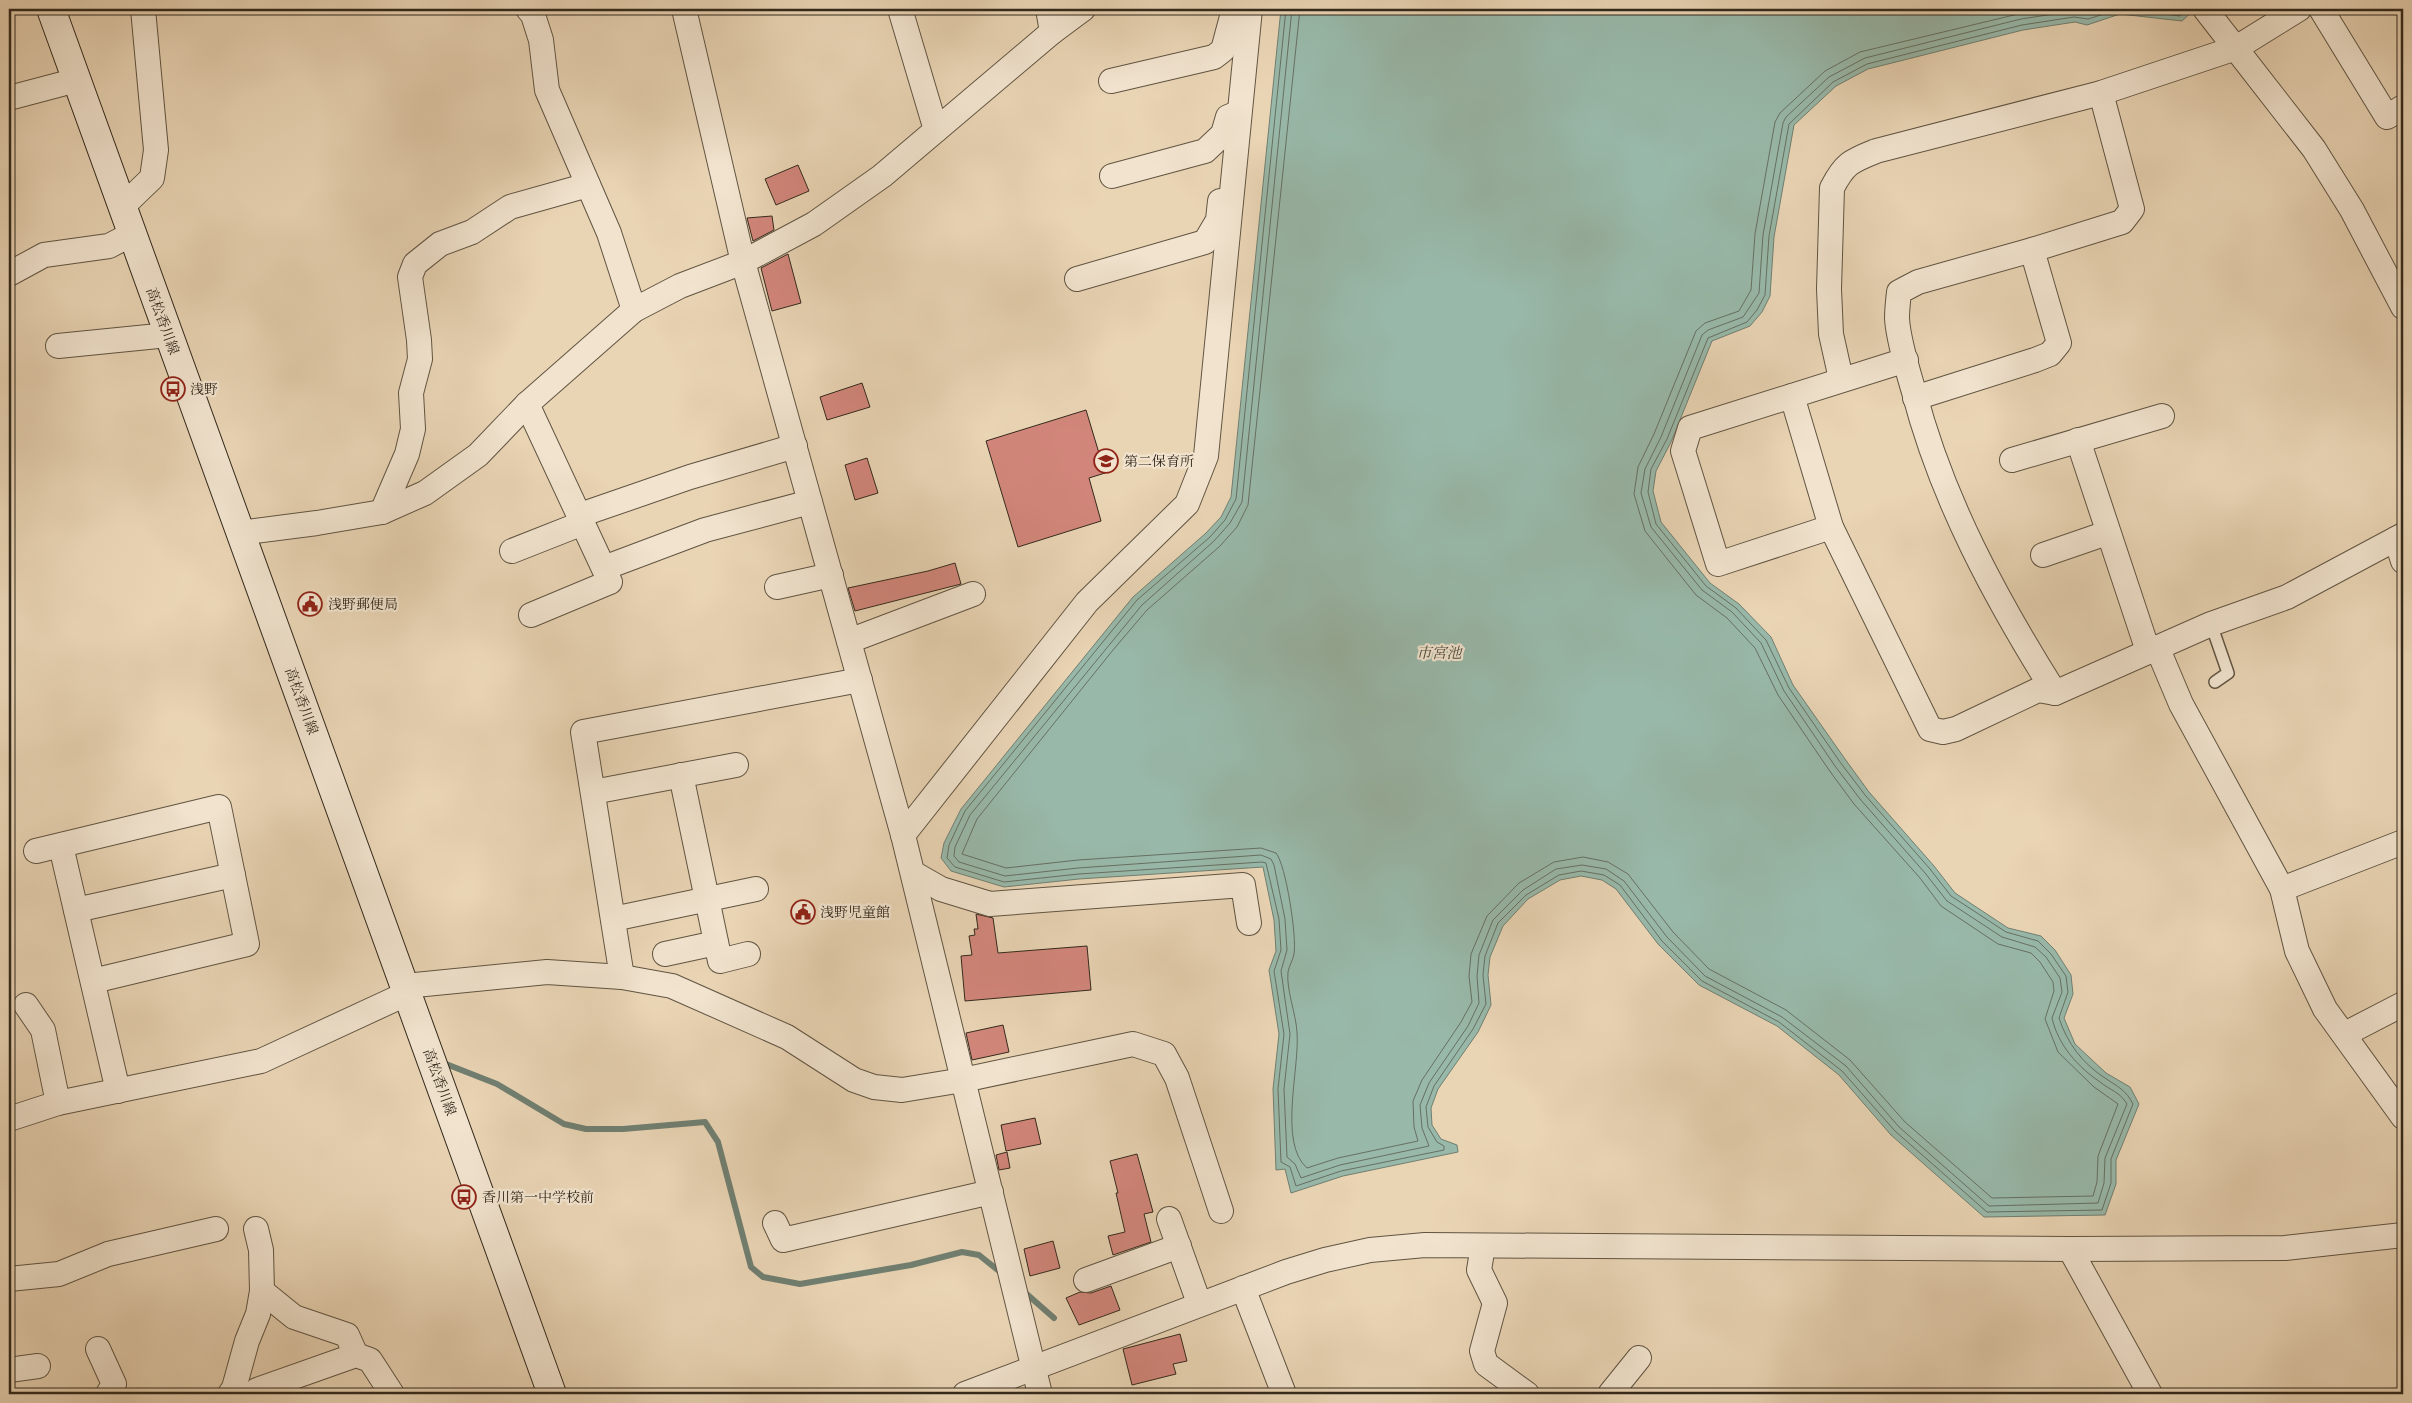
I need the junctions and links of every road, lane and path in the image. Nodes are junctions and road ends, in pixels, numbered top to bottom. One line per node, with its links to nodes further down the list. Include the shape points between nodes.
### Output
1 (51, 9): 15 (main road, 高松香川線)
2 (143, 9): 25 (street, via 156,150 152,178)
3 (528, 9): 23 (street, via 541,40 547,90)
4 (684, 9): 28 (street)
5 (900, 9): 21 (street)
6 (1048, 9): 13 (street)
7 (1083, 9): 13 (street)
8 (1234, 9): 16 (street, via 1223,50 1214,57)
9 (1250, 9): 20 (street)
10 (2205, 9): 14 (street)
11 (2299, 9): 14 (street)
12 (2321, 9): 19 (street, via 2387,117)
13 (1052, 32): 21 (street)
14 (2236, 48): 17 (street); 31 (street, via 2314,149 2352,210)
15 (77, 80): 18 (street); 25 (main road, 高松香川線)
16 (1111, 81)
17 (2101, 92): 27 (street, via 2132,209 2122,222); 36 (street, via 1876,151 1851,161 1832,188 1828,289 1831,334)
18 (9, 98)
19 (2403, 107)
20 (1240, 113): 22 (street, via 1228,117 1223,134 1205,150); 24 (street)
21 (936, 130): 28 (street, via 882,176 814,224)
22 (1112, 176)
23 (588, 185): 32 (street, via 609,233); 45 (street, via 510,207 472,232 440,244 415,264 410,277 420,359 411,393 413,429 407,454)
24 (1232, 195): 30 (street, via 1220,199 1218,220 1205,242); 67 (street, via 1206,456 1187,504 1087,602)
25 (122, 207): 26 (main road, 高松香川線)
26 (132, 234): 29 (street, via 109,246 44,255); 33 (main road, 高松香川線)
27 (2032, 250): 35 (street, via 1918,282 1899,292 1897,320); 38 (street, via 2059,343 2050,354 2035,360)
28 (743, 262): 32 (street, via 680,286); 42 (street)
29 (9, 274)
30 (1077, 279)
31 (2403, 307)
32 (634, 310): 39 (street)
33 (168, 335): 34 (street); 48 (main road, 高松香川線)
34 (58, 346)
35 (1906, 360): 36 (street); 38 (street)
36 (1841, 379): 37 (street)
37 (1792, 396): 47 (street); 47 (street, via 1690,428 1683,451 1718,564)
38 (1915, 398): 63 (street, via 1930,450 1957,515 2024,644)
39 (527, 404): 45 (street, via 478,455 425,492); 46 (street)
40 (2162, 416): 41 (street)
41 (2078, 440): 43 (street); 49 (street)
42 (795, 446): 44 (street); 46 (street, via 690,477)
43 (2012, 460)
44 (810, 502): 53 (street, via 705,530); 54 (street)
45 (382, 512): 48 (street)
46 (581, 519): 51 (street); 53 (street)
47 (1831, 527): 63 (street, via 1930,729 1943,732 1956,729 2038,690)
48 (240, 533): 84 (main road, 高松香川線)
49 (2107, 533): 52 (street); 60 (street)
50 (2401, 545): 58 (street, via 2287,597)
51 (512, 551)
52 (2042, 555)
53 (604, 568): 57 (street, via 610,582)
54 (831, 575): 55 (street); 59 (street)
55 (778, 587)
56 (973, 594): 59 (street)
57 (531, 615)
58 (2211, 624): 60 (street); 62 (lane, via 2228,673)
59 (849, 641): 61 (street)
60 (2152, 649): 63 (street); 73 (street)
61 (860, 680): 66 (street, via 583,732); 67 (street)
62 (2215, 682)
63 (2055, 694)
64 (736, 765): 65 (street)
65 (681, 775): 66 (street); 75 (street)
66 (593, 792): 77 (street)
67 (904, 835): 71 (street)
68 (2403, 842): 73 (street)
69 (61, 846): 70 (street); 72 (street, via 219,807); 76 (street)
70 (36, 851)
71 (913, 873): 78 (street, via 941,889 990,904 1244,885); 88 (street)
72 (233, 875): 76 (street); 83 (street, via 247,944)
73 (2282, 889): 87 (street, via 2297,952 2325,1009)
74 (756, 890): 75 (street)
75 (706, 900): 77 (street); 79 (street)
76 (76, 910): 83 (street)
77 (613, 918): 82 (street)
78 (1249, 923)
79 (716, 943): 80 (street); 81 (street, via 720,961)
80 (665, 954)
81 (748, 954)
82 (622, 977): 84 (street, via 547,972); 88 (street, via 672,986 787,1038 854,1080 874,1087 902,1090)
83 (92, 981): 89 (street)
84 (406, 990): 89 (street, via 261,1061); 118 (main road, 高松香川線)
85 (2403, 1004): 87 (street)
86 (26, 1005): 90 (street, via 43,1030)
87 (2345, 1034): 91 (street)
88 (963, 1080): 93 (street); 94 (street, via 1132,1044 1164,1054 1177,1078)
89 (118, 1090): 90 (street)
90 (58, 1104): 92 (street)
91 (2403, 1117)
92 (9, 1119)
93 (991, 1192): 96 (street, via 783,1240); 112 (street)
94 (1221, 1211)
95 (1169, 1219): 100 (street)
96 (775, 1223)
97 (216, 1229): 103 (street, via 108,1254 59,1274)
98 (256, 1229): 106 (street, via 261,1250)
99 (2403, 1235): 102 (street, via 2285,1248)
100 (1179, 1246): 104 (street); 107 (street)
101 (1483, 1246): 102 (street); 105 (street, via 1424,1245 1370,1250 1325,1260); 122 (street, via 1479,1270 1495,1303 1482,1351 1486,1364)
102 (2070, 1249): 124 (street)
103 (9, 1280)
104 (1086, 1280)
105 (1243, 1288): 107 (street); 121 (street)
106 (262, 1291): 109 (street, via 294,1317 347,1335); 116 (street, via 258,1314)
107 (1199, 1303): 112 (street)
108 (98, 1349): 115 (street, via 114,1384)
109 (356, 1355): 114 (street); 117 (street, via 370,1360)
110 (1639, 1358): 123 (street)
111 (38, 1366): 113 (street)
112 (1034, 1369): 119 (street); 120 (street)
113 (9, 1370)
114 (257, 1390)
115 (108, 1394)
116 (230, 1394)
117 (392, 1394)
118 (552, 1394)
119 (965, 1394)
120 (1040, 1394)
121 (1284, 1394)
122 (1527, 1394)
123 (1610, 1394)
124 (2150, 1394)

